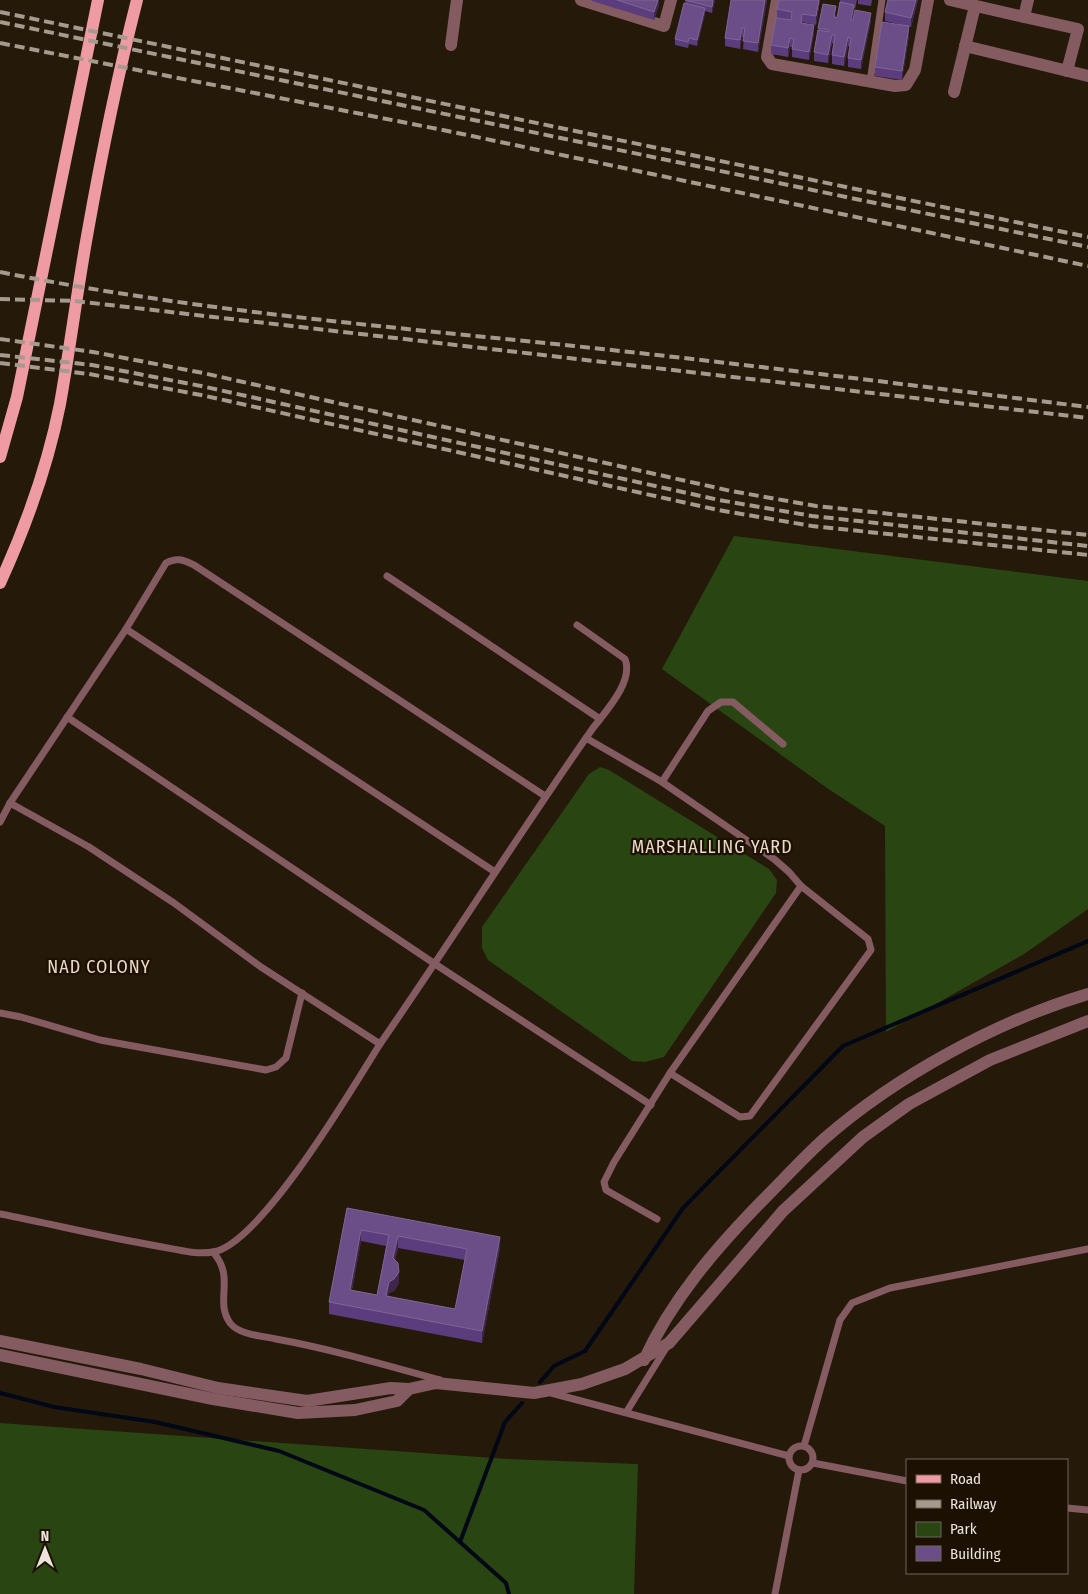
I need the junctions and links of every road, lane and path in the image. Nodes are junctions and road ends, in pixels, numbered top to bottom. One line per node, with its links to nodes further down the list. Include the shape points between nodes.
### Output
1 (98, 0): 19 (main road, via 17,397)
2 (457, 0): 13 (street)
3 (581, 0): 4 (street, via 664,26)
4 (671, 0)
5 (778, 0): 17 (street, via 767,57 772,64)
6 (882, 0): 17 (lane)
7 (928, 0): 17 (street, via 915,70 909,81 904,86)
8 (950, 0): 11 (street)
9 (1028, 0): 12 (street)
10 (136, 4): 21 (main road, via 116,82 59,406 37,488 18,544)
11 (976, 6): 12 (street); 14 (street)
12 (1024, 17): 15 (street, via 1078,29)
13 (451, 44)
14 (965, 46): 15 (street); 18 (street)
15 (1067, 71): 16 (street)
16 (1088, 76)
17 (870, 82)
18 (954, 92)
19 (0, 457)
20 (387, 576): 25 (lane)
21 (0, 583)
22 (577, 625): 25 (lane, via 626,659 629,667 622,686)
23 (126, 629): 24 (lane); 29 (lane, via 166,563 182,559 380,685); 32 (lane)
24 (67, 717): 30 (lane); 34 (lane)
25 (600, 719): 26 (lane)
26 (586, 738): 28 (lane); 29 (lane)
27 (783, 744): 28 (lane, via 733,702 722,702 708,711)
28 (662, 782): 33 (lane, via 774,860)
29 (545, 796): 32 (lane)
30 (10, 803): 31 (lane); 35 (lane, via 89,847)
31 (0, 822)
32 (495, 872): 34 (lane)
33 (801, 886): 40 (lane); 40 (lane, via 868,938 872,950 750,1116 740,1117)
34 (436, 964): 39 (lane); 41 (lane)
35 (302, 993): 37 (lane, via 286,1058 276,1068 266,1070 100,1040 21,1016); 39 (lane)
36 (1088, 994): 49 (street, via 1025,1017 946,1056 847,1120 739,1225 708,1261 671,1309)
37 (0, 1013)
38 (1088, 1020): 47 (street, via 990,1060 908,1104 863,1137 783,1211)
39 (380, 1044): 45 (lane, via 300,1169 232,1244)
40 (670, 1073): 41 (lane)
41 (651, 1105): 43 (lane, via 614,1162 604,1188)
42 (0, 1214): 45 (lane, via 147,1244 198,1253)
43 (657, 1219)
44 (1088, 1249): 54 (lane, via 890,1288 852,1303 840,1320)
45 (213, 1252): 50 (lane, via 225,1270 225,1314 232,1325 244,1332 306,1344)
46 (0, 1341): 51 (street, via 218,1388 290,1399 324,1400 391,1388)
47 (669, 1343): 49 (street); 53 (lane)
48 (0, 1356): 51 (street, via 298,1413 355,1410 397,1401)
49 (644, 1360): 52 (street, via 608,1376)
50 (450, 1383): 51 (street); 52 (street, via 534,1393)
51 (409, 1389)
52 (546, 1391): 53 (lane)
53 (627, 1411): 55 (lane)
54 (804, 1446): 55 (lane, via 794,1448); 56 (lane, via 812,1451)
55 (789, 1456): 57 (lane, via 791,1465)
56 (813, 1463): 57 (lane, via 809,1468); 58 (lane)
57 (799, 1470): 61 (lane)
58 (906, 1480)
59 (1068, 1508): 60 (lane)
60 (1088, 1510)
61 (775, 1594)

